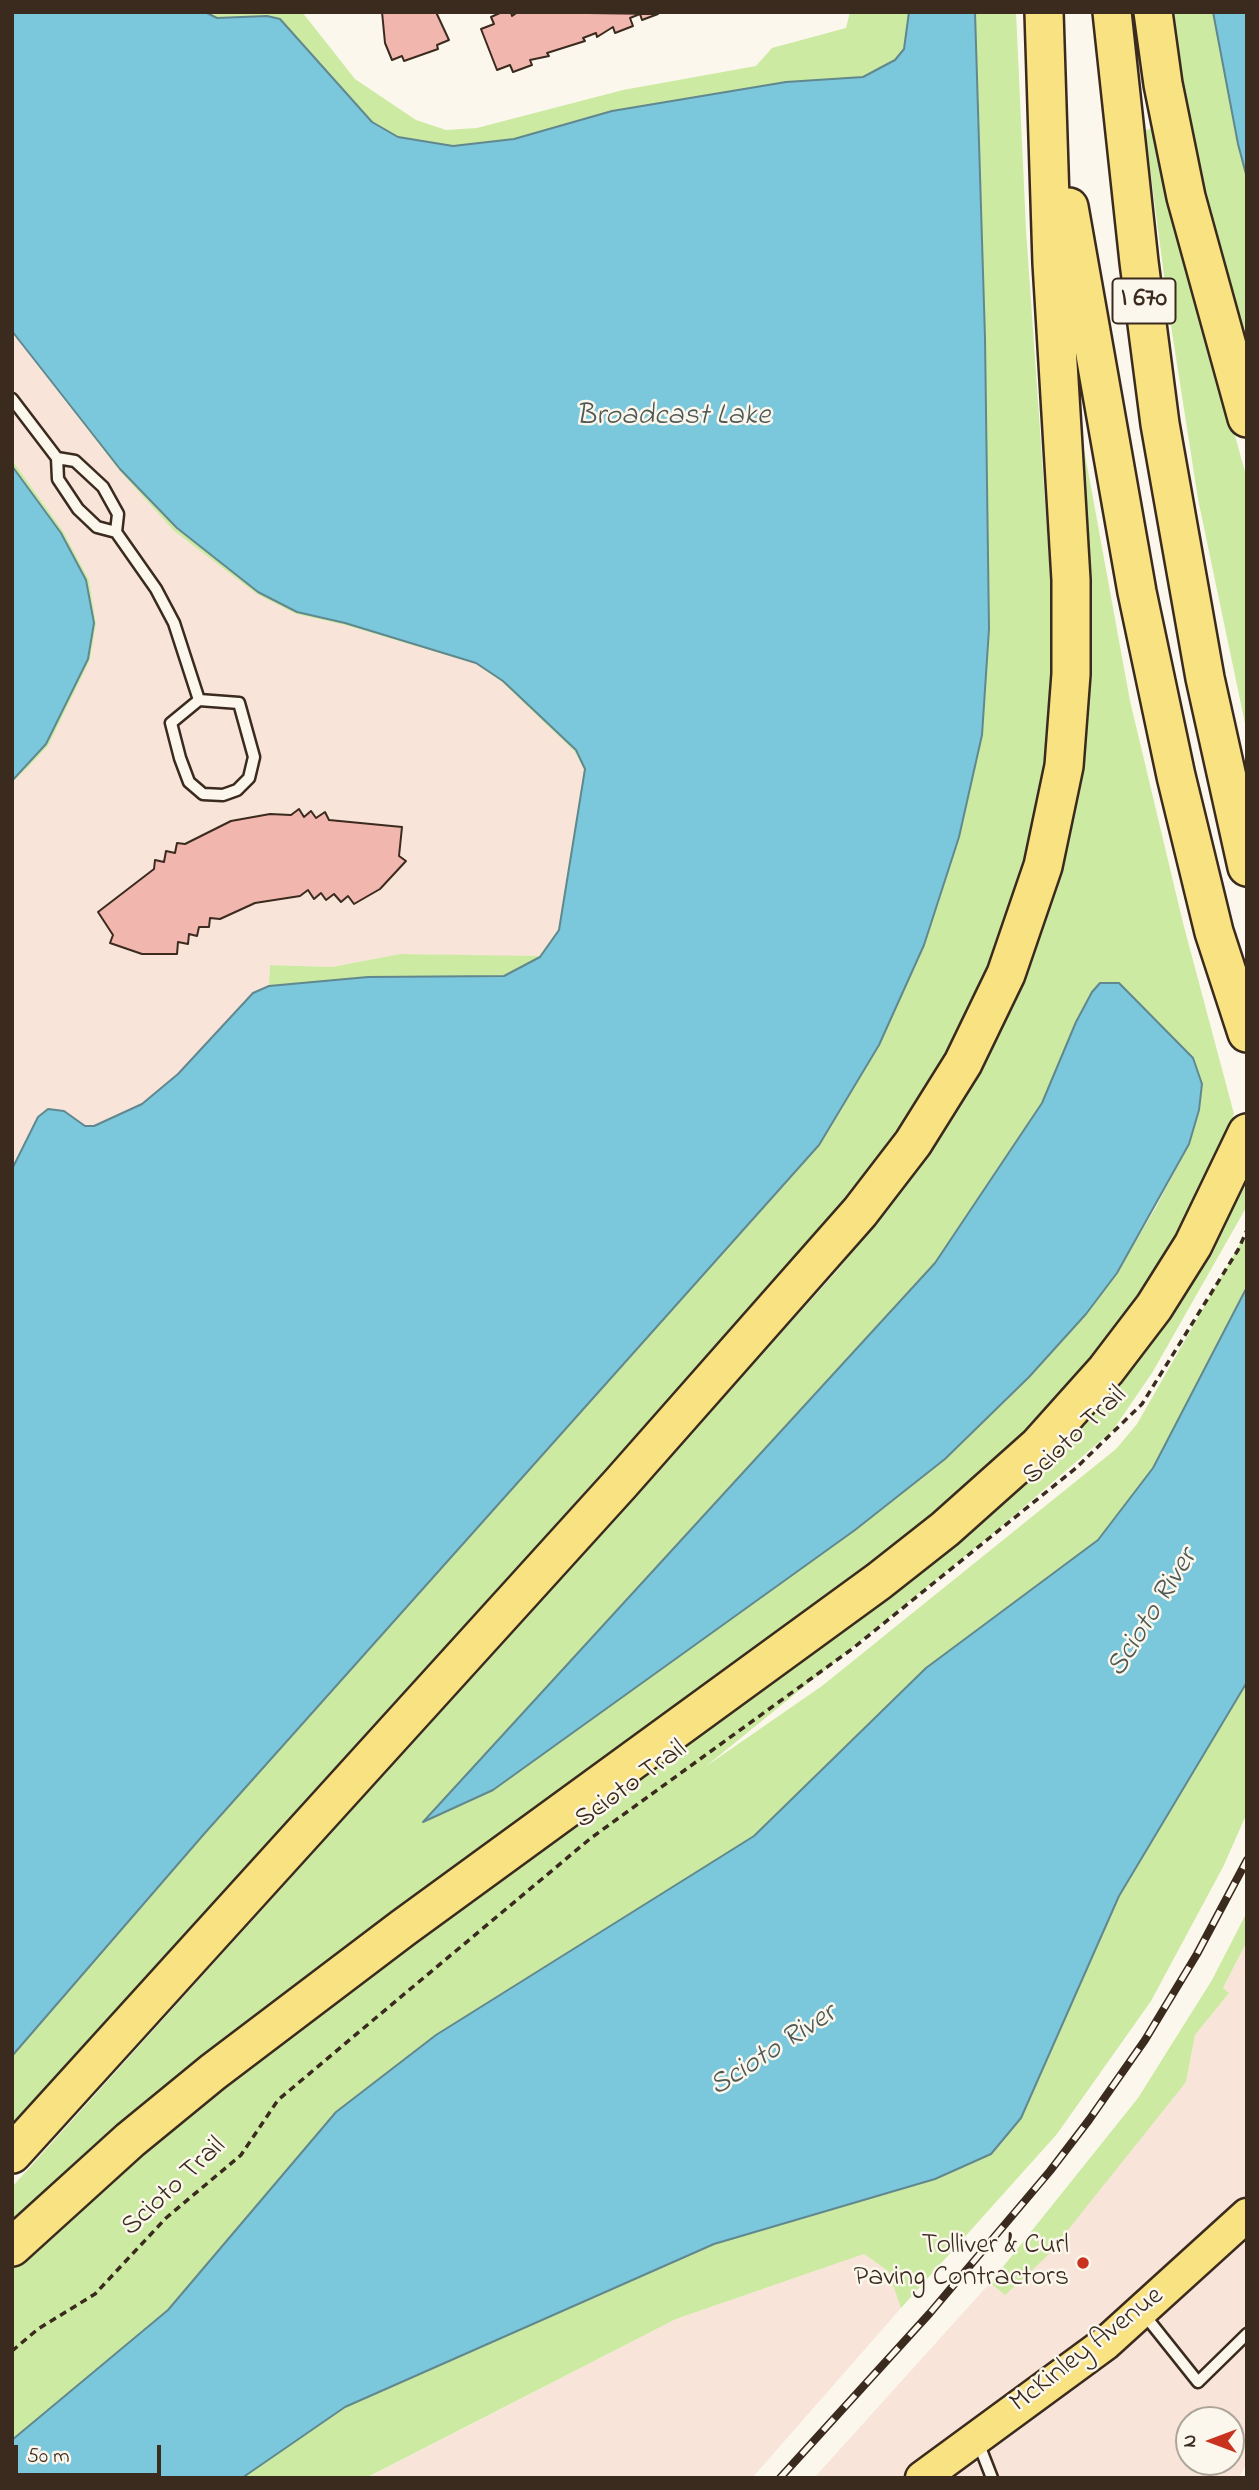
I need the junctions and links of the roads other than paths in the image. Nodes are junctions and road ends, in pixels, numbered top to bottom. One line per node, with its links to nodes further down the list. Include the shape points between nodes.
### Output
1 (1044, 12): 4 (highway, I 670)
2 (1112, 12): 10 (highway, I 670, via 1160,424 1205,678)
3 (1153, 12): 6 (highway, via 1186,197)
4 (1047, 94): 11 (highway, I 670, via 1137,592 1176,776 1214,932); 13 (highway, via 1071,580 1071,674 1064,766 1043,866 1006,974 963,1063 913,1143 783,1301)
5 (12, 399): 7 (lane)
6 (1247, 418)
7 (57, 458): 8 (lane, via 58,479 78,509 97,527); 8 (lane, via 75,461 103,487 118,514)
8 (116, 532): 9 (lane, via 174,623)
9 (199, 700): 9 (lane, via 172,723 180,758 189,782 203,794 223,795 249,778 254,757 239,703)
10 (1245, 862)
11 (1247, 1033)
12 (1247, 1133): 15 (highway, via 1193,1245 1154,1307 1106,1370 1038,1446 945,1530 213,2072)
13 (12, 2154)
14 (1247, 2215): 16 (main road, McKinley Avenue)
15 (12, 2247)
16 (1142, 2312): 17 (lane, via 1198,2382); 18 (main road, McKinley Avenue)
17 (1247, 2334)
18 (976, 2438): 19 (main road, McKinley Avenue); 20 (lane)
19 (922, 2478)
20 (992, 2478)

